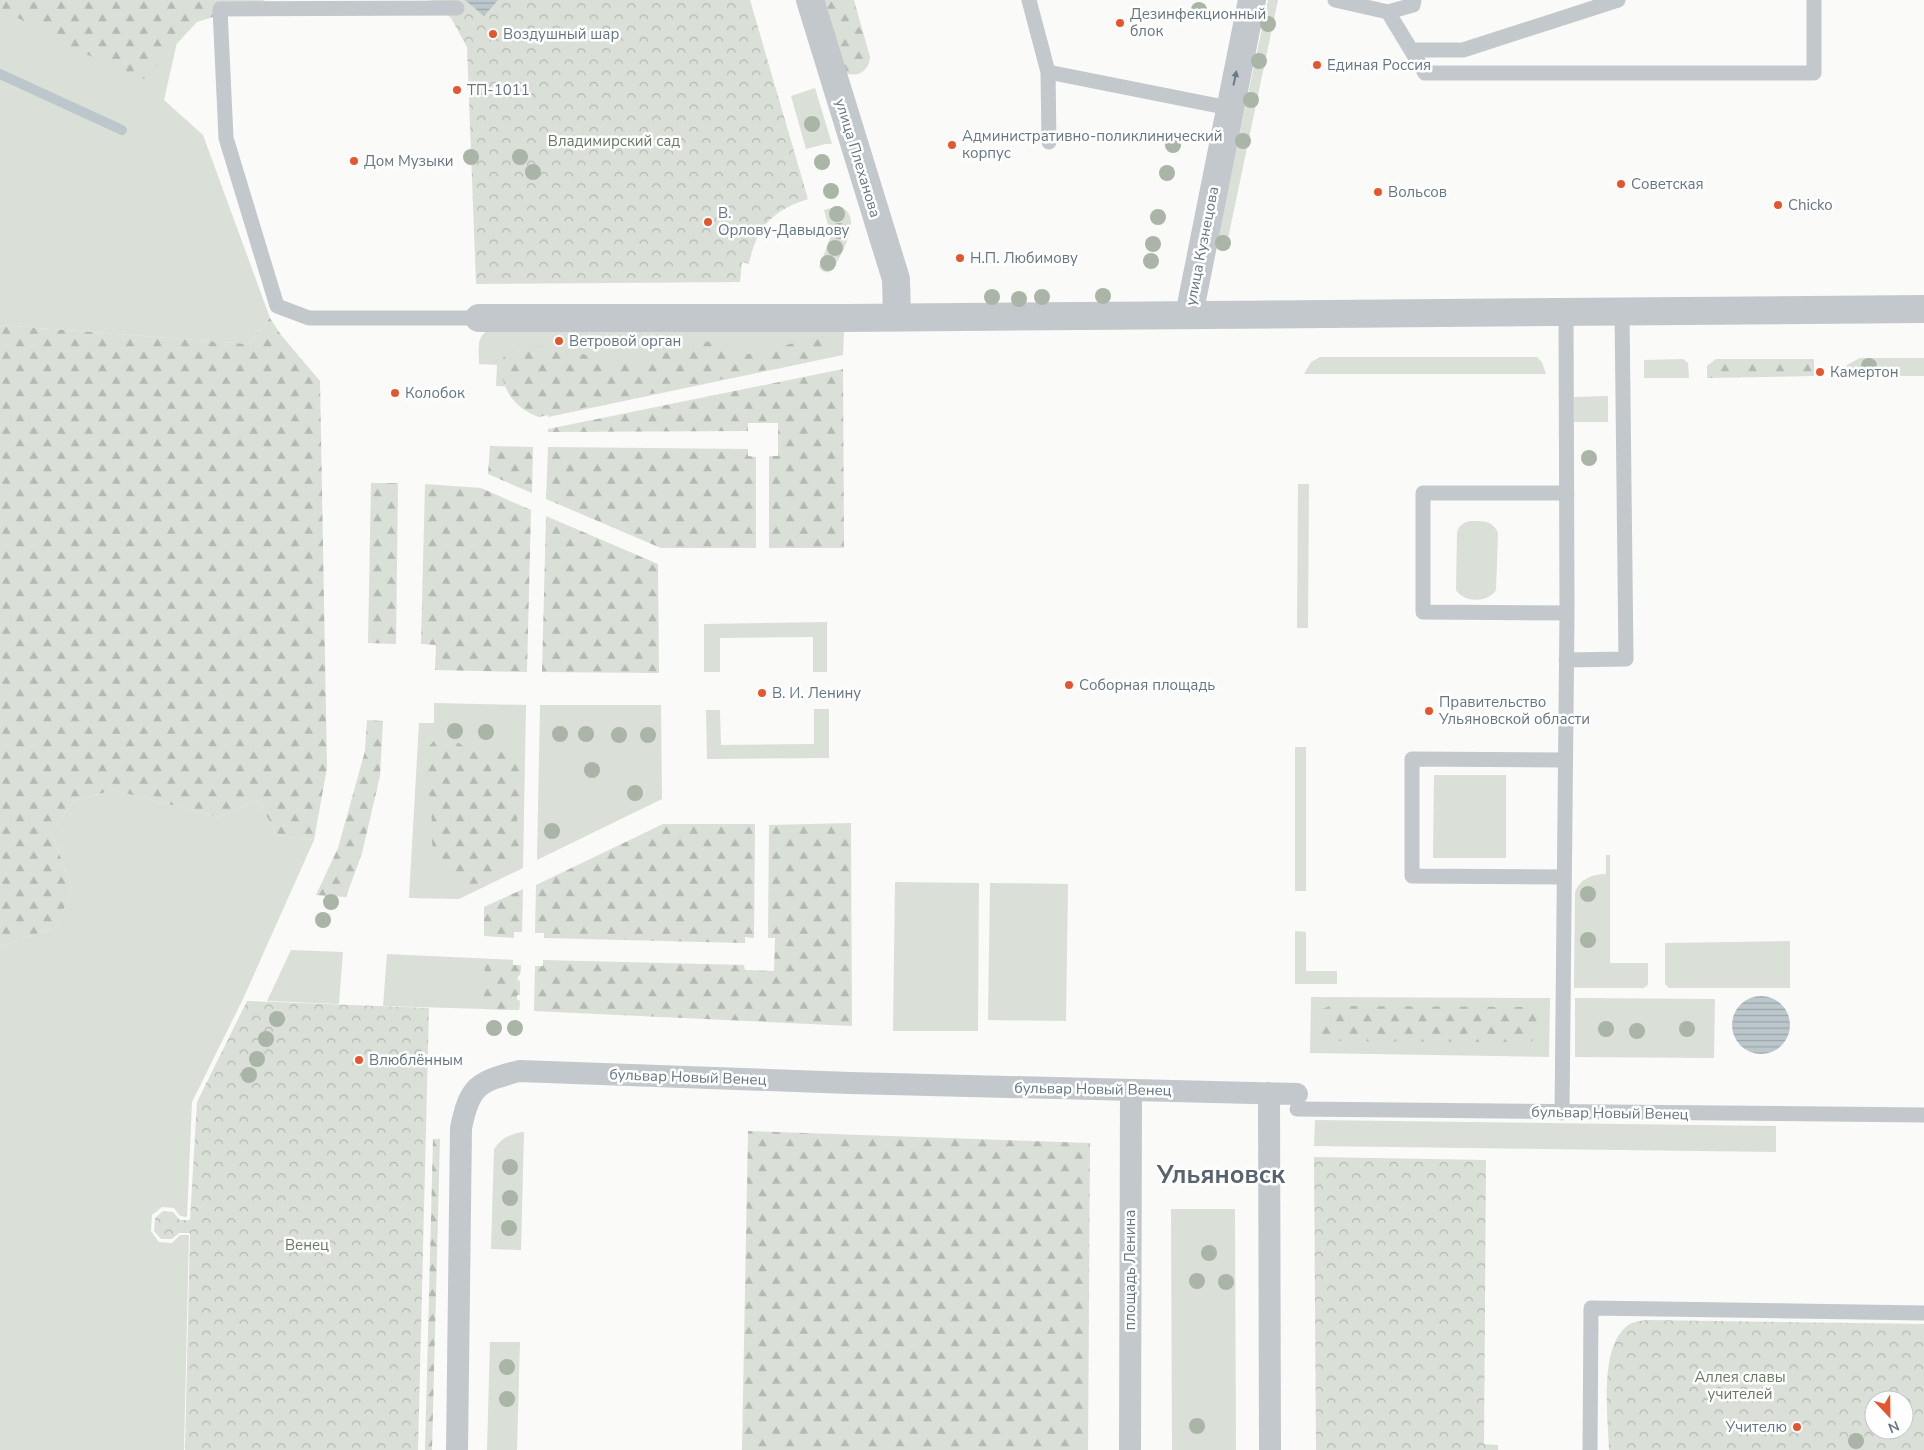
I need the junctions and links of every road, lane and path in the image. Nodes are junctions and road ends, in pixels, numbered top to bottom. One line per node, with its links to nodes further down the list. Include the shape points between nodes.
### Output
1 (810, 0): 18 (street, улица Плеханова, via 896,279)
2 (1029, 0): 11 (lane)
3 (1252, 0): 12 (street, улица Кузнецова, one-way to 3)
4 (1335, 0): 9 (lane)
5 (1414, 0): 9 (lane, via 1413,5)
6 (1618, 0): 10 (lane, via 1463,50)
7 (1814, 0): 10 (lane, via 1814,73 1425,73)
8 (457, 8): 19 (lane, via 220,9 226,138 278,306 310,318)
9 (1388, 12): 10 (lane)
10 (1411, 50)
11 (1048, 72): 12 (lane); 13 (lane)
12 (1229, 108): 17 (street, улица Кузнецова)
13 (1049, 142)
14 (1924, 309): 15 (street)
15 (1622, 311): 16 (street); 22 (lane, via 1626,659)
16 (1566, 312): 17 (street); 20 (lane)
17 (1189, 315): 18 (street)
18 (896, 317): 19 (street)
19 (480, 318)
20 (1567, 493): 21 (lane); 21 (lane, via 1423,493 1423,612)
21 (1567, 613): 22 (lane)
22 (1566, 660): 23 (lane)
23 (1565, 760): 24 (lane); 24 (lane, via 1412,759 1412,876)
24 (1564, 877): 28 (lane)
25 (1131, 1090): 26 (street, бульвар Новый Венец); 31 (street, бульвар Новый Венец, via 519,1072 494,1078 476,1088 466,1105 461,1128); 32 (street, площадь Ленина)
26 (1269, 1093): 27 (street, бульвар Новый Венец); 33 (street)
27 (1297, 1102): 28 (lane, бульвар Новый Венец)
28 (1562, 1112): 29 (lane, бульвар Новый Венец)
29 (1924, 1116)
30 (1924, 1312): 34 (lane, via 1591,1308)
31 (457, 1450)
32 (1130, 1450)
33 (1270, 1450)
34 (1590, 1450)

